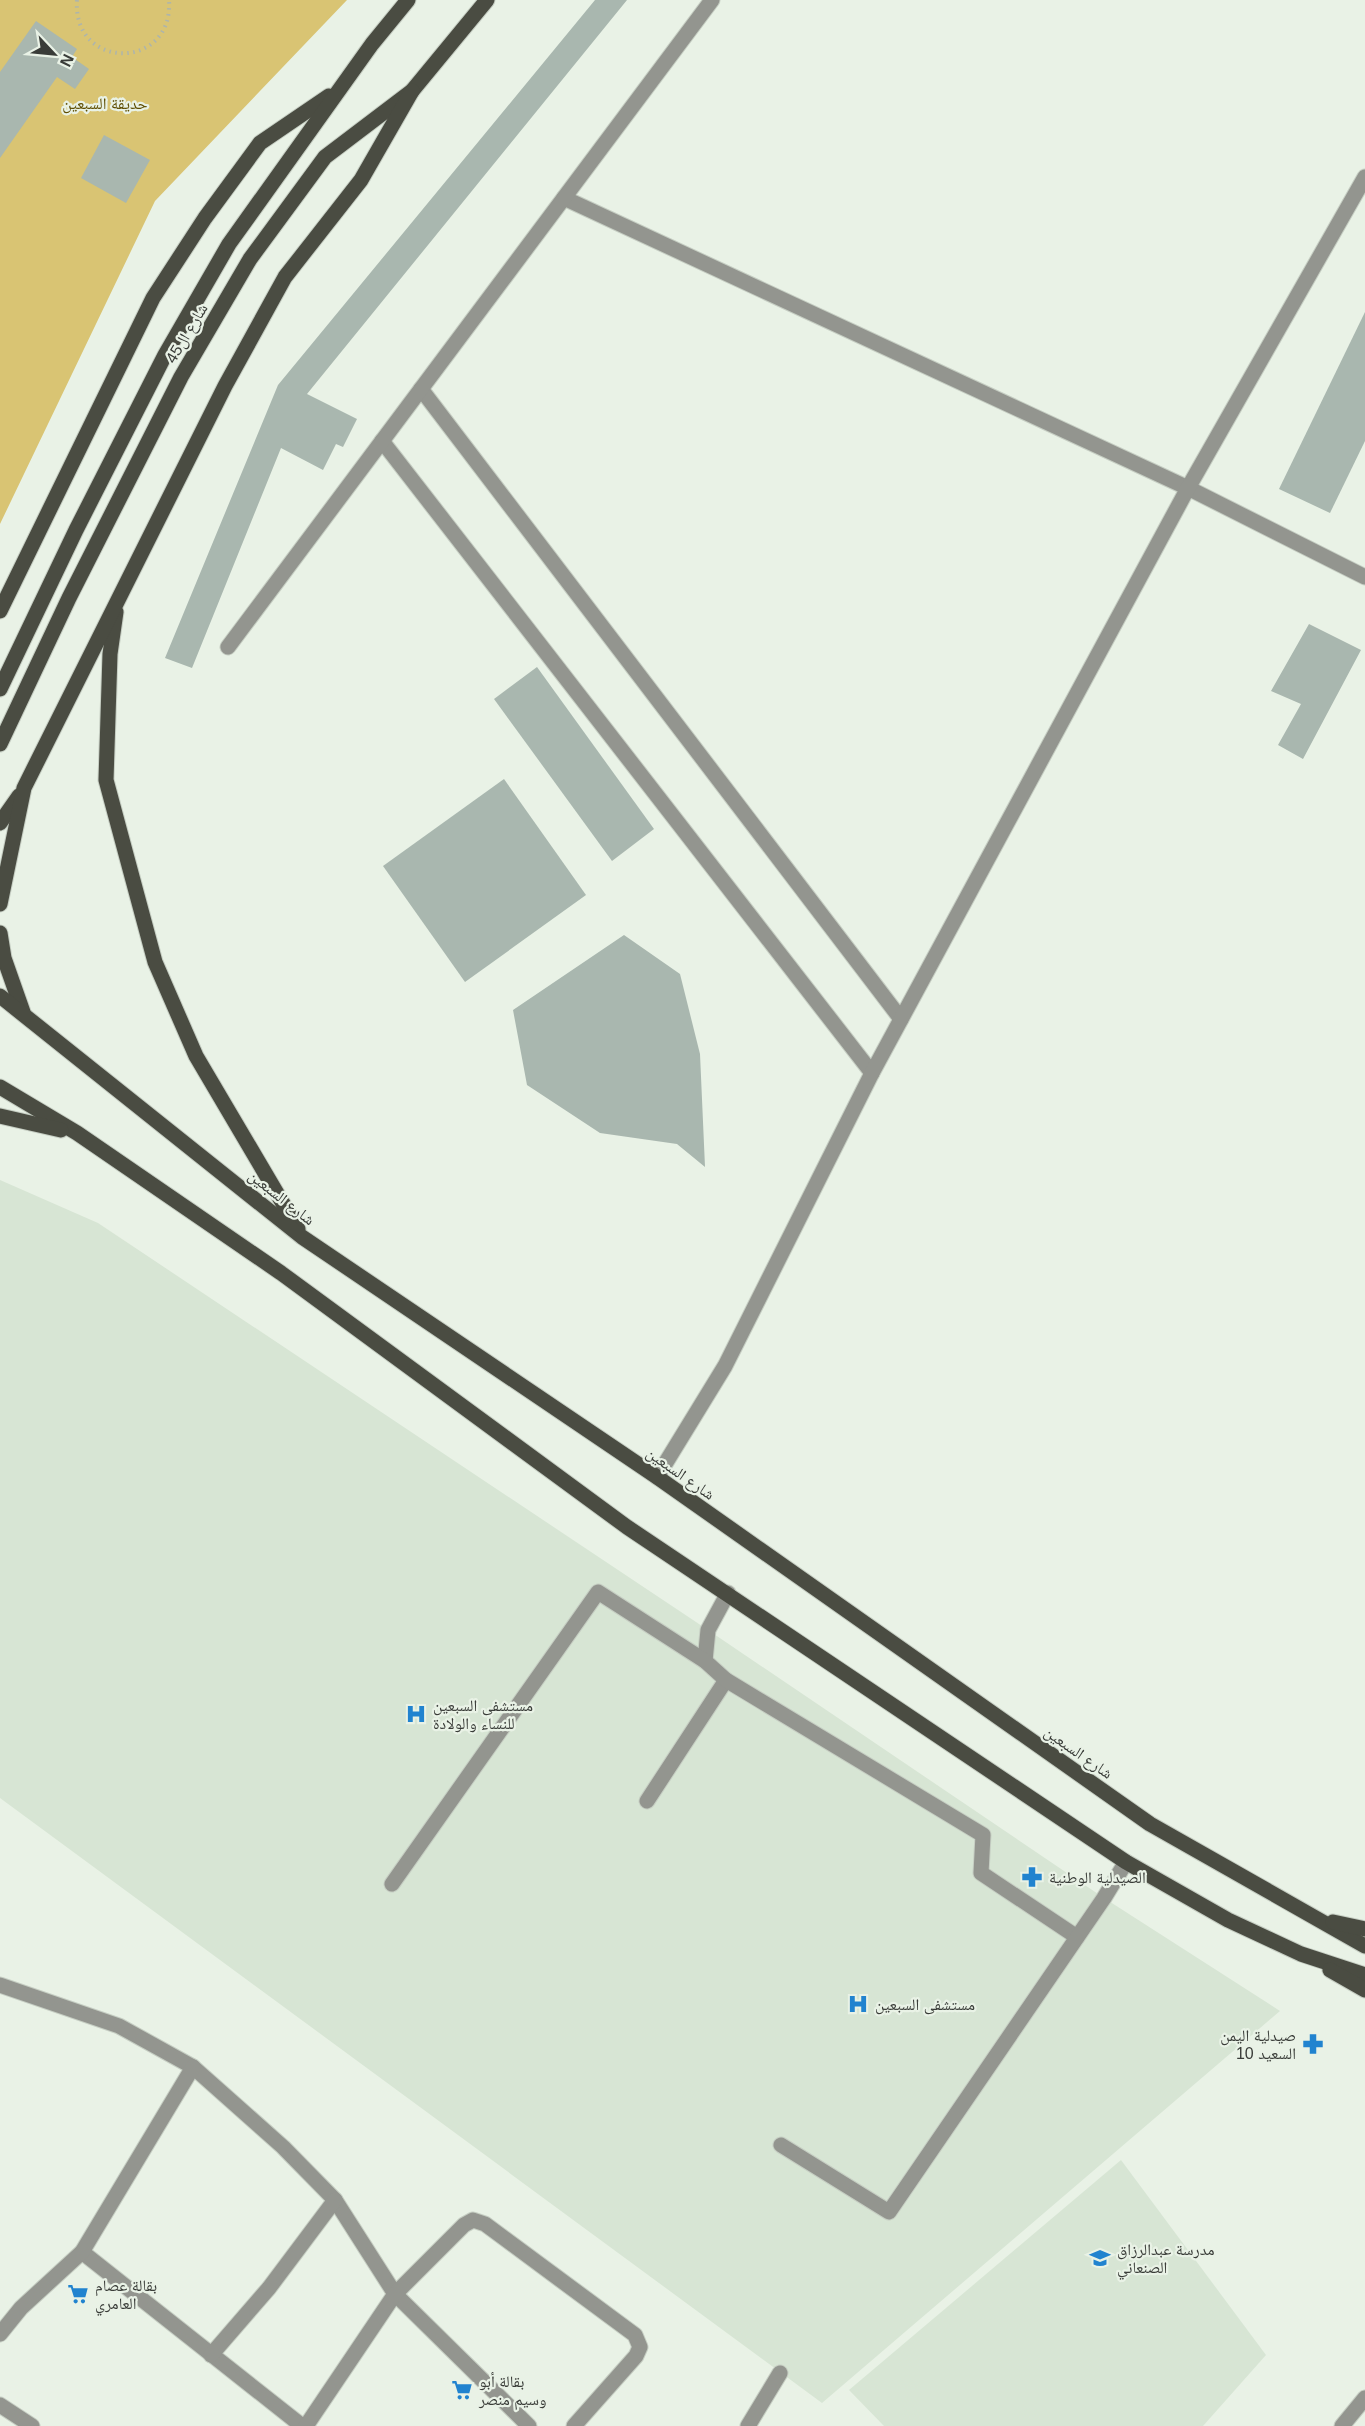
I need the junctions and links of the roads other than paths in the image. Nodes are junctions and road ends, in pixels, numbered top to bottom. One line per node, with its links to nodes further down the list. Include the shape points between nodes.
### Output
1 (408, 0): 4 (main road, شارع ال45)
2 (487, 0): 5 (main road, شارع ال45)
3 (712, 0): 7 (street)
4 (339, 89): 13 (main road, via 260,142 198,228 153,298); 15 (main road, شارع ال45, via 229,244 165,355)
5 (412, 91): 12 (main road, via 362,180 285,277); 16 (main road, شارع ال45, via 325,157 250,259 181,377)
6 (1365, 177): 10 (street)
7 (564, 198): 8 (street); 10 (street)
8 (421, 389): 9 (street); 23 (street)
9 (382, 441): 14 (street); 24 (street)
10 (1188, 488): 11 (street); 23 (street)
11 (1365, 577)
12 (118, 597): 17 (main road); 28 (main road, via 110,654 106,780 155,962 196,1056)
13 (0, 611)
14 (228, 647)
15 (0, 689)
16 (0, 744)
17 (24, 788): 18 (main road); 19 (main road)
18 (0, 823)
19 (0, 904)
20 (0, 933): 22 (main road, via 4,958)
21 (0, 996): 22 (main road, شارع السبعين)
22 (23, 1012): 28 (main road, شارع السبعين)
23 (901, 1019): 24 (street)
24 (872, 1073): 29 (street, via 724,1366)
25 (0, 1087): 27 (main road)
26 (0, 1116): 27 (main road)
27 (77, 1133): 30 (main road, via 281,1273 627,1527)
28 (302, 1236): 29 (main road, شارع السبعين)
29 (657, 1477): 36 (main road, شارع السبعين, via 1150,1824)
30 (728, 1593): 31 (street, via 708,1630); 34 (main road)
31 (705, 1661): 32 (street); 35 (street, via 598,1593)
32 (726, 1680): 33 (street); 38 (street, via 983,1835 981,1873)
33 (647, 1801)
34 (1126, 1862): 38 (street); 40 (main road, via 1228,1920)
35 (392, 1884)
36 (1312, 1917): 37 (main road); 39 (main road, شارع السبعين)
37 (1365, 1929)
38 (1077, 1937): 45 (street, via 889,2212)
39 (1365, 1946)
40 (1301, 1954): 41 (main road); 43 (main road)
41 (1365, 1975)
42 (0, 1985): 44 (street, via 119,2026)
43 (1365, 1990)
44 (193, 2067): 46 (street, via 283,2146); 47 (street)
45 (781, 2145)
46 (335, 2200): 48 (street); 50 (street, via 269,2288)
47 (82, 2252): 49 (street, via 21,2308); 50 (street)
48 (394, 2294): 55 (street); 56 (street); 57 (street, via 464,2225 473,2220 495,2231 638,2341 636,2356)
49 (0, 2334)
50 (211, 2355): 55 (street)
51 (780, 2373): 58 (street)
52 (1365, 2398): 59 (street)
53 (0, 2405): 54 (street)
54 (32, 2426)
55 (304, 2426)
56 (529, 2426)
57 (574, 2426)
58 (748, 2426)
59 (1342, 2426)

